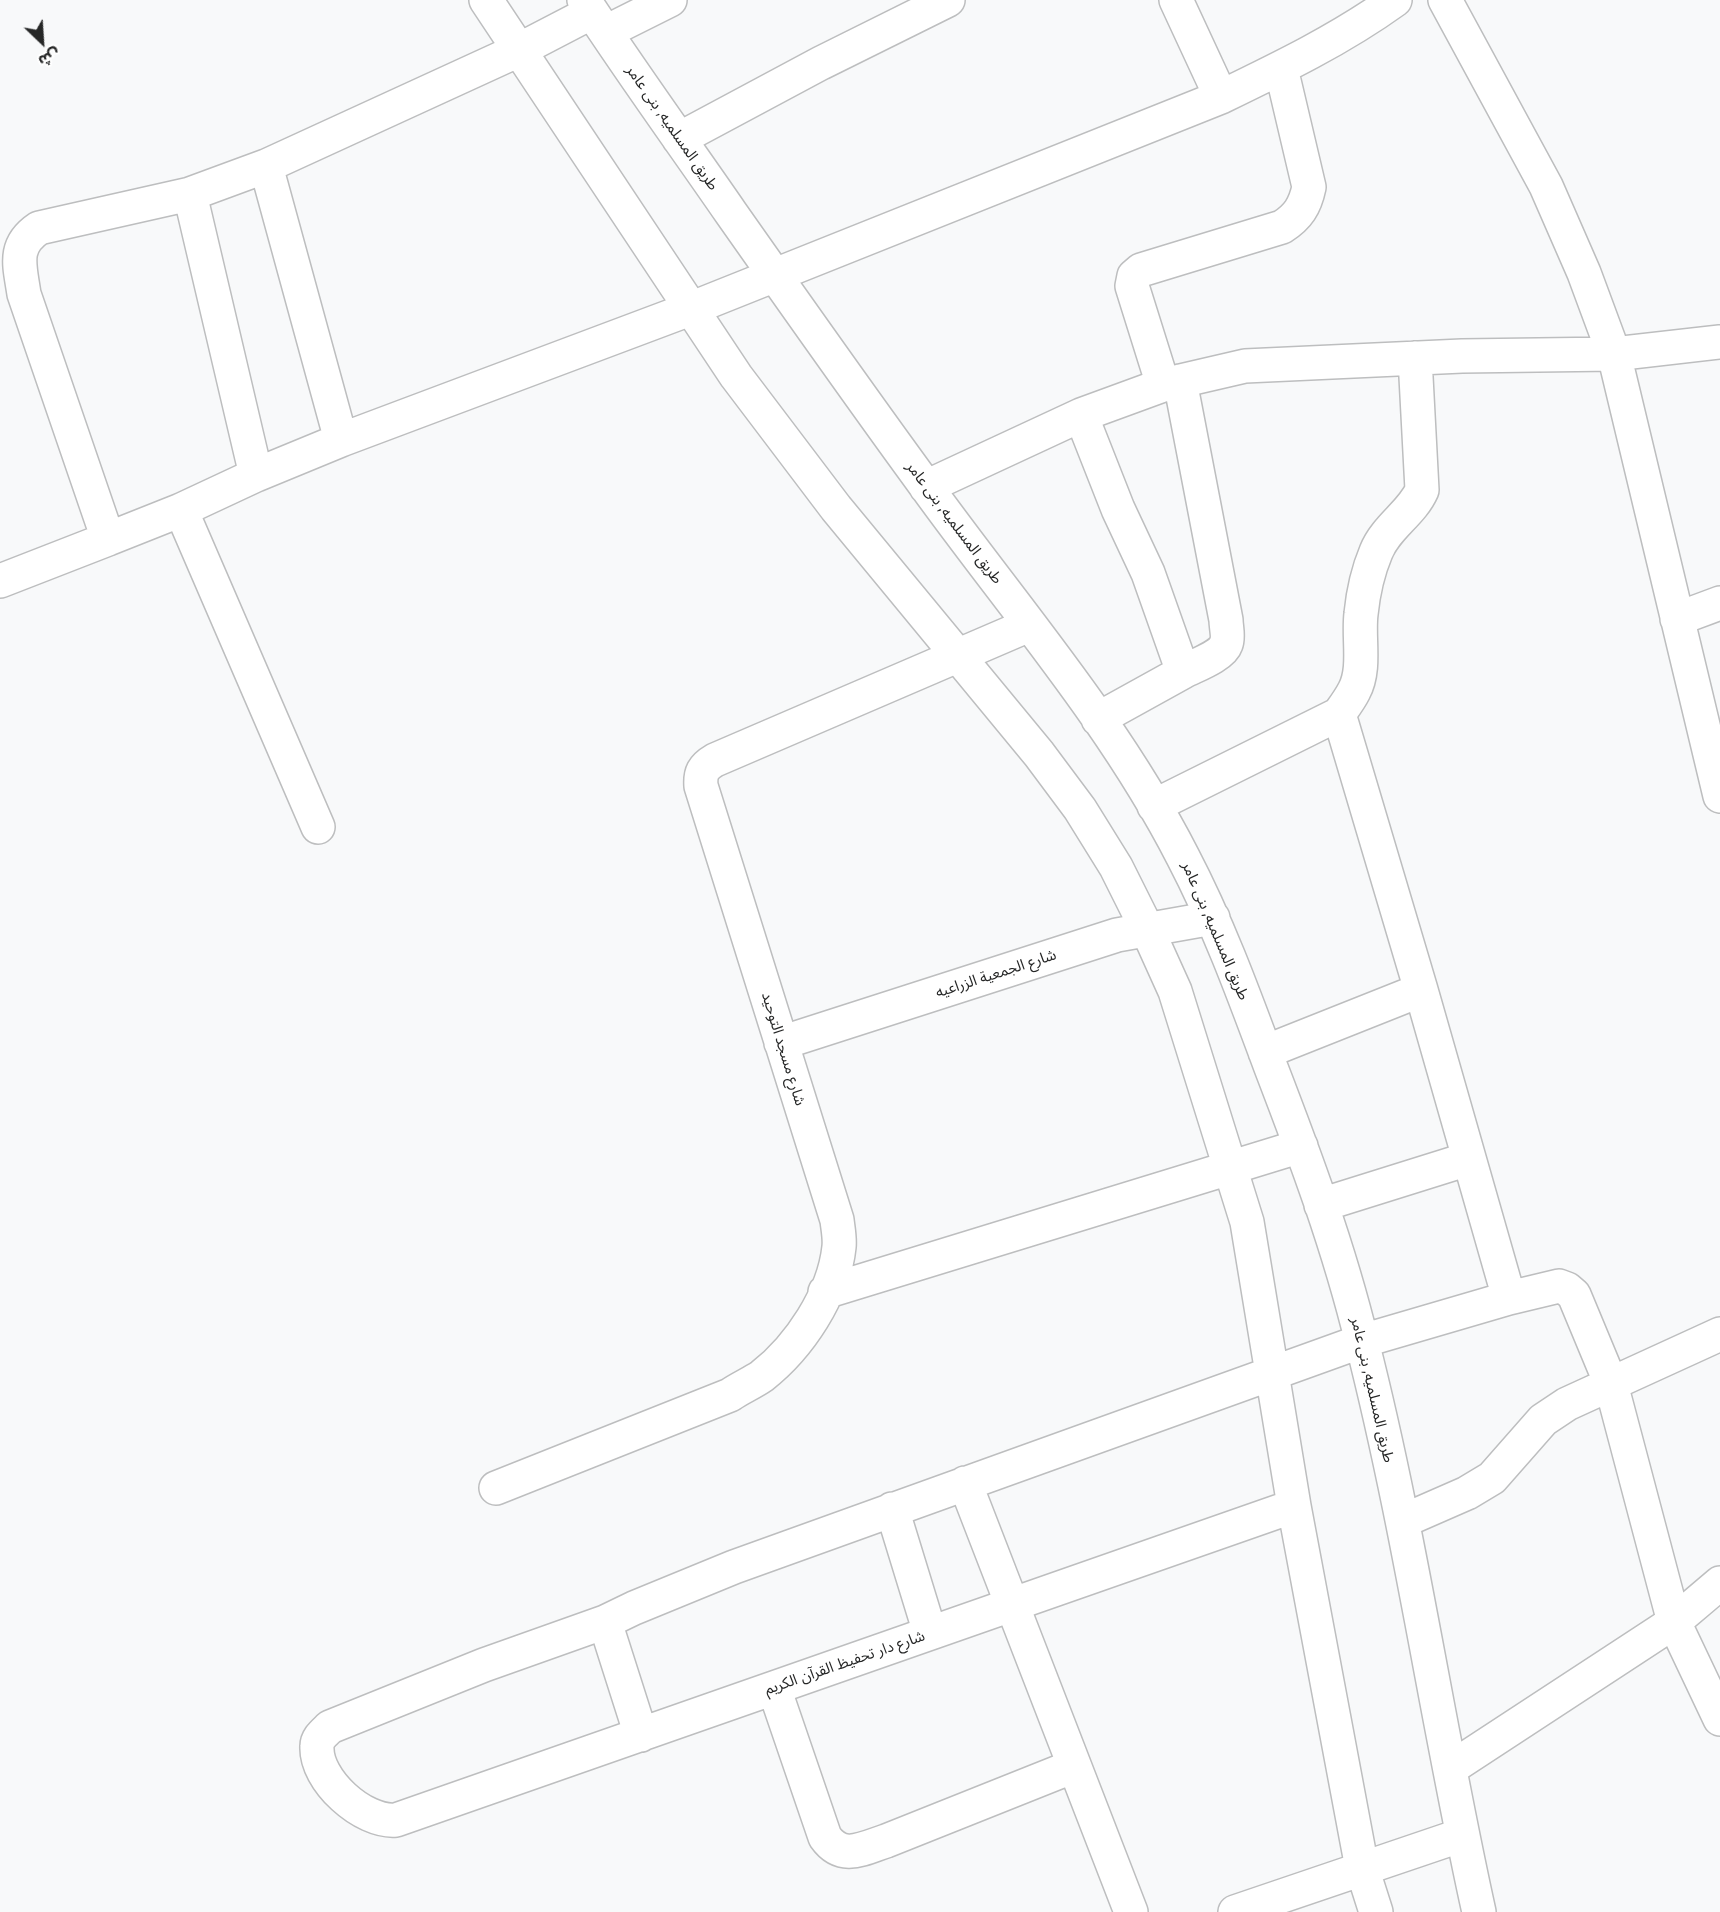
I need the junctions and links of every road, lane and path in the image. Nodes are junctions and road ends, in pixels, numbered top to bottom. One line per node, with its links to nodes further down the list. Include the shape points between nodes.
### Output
1 (486, 0): 9 (street)
2 (670, 0): 8 (street)
3 (948, 0): 7 (street)
4 (1176, 0): 11 (street)
5 (1395, 0): 10 (street, via 1363,23)
6 (1444, 0): 18 (street, via 1546,186)
7 (906, 10): 12 (street, via 821,63)
8 (594, 15): 9 (street); 12 (street, طريق المسلميه, بنى عامر)
9 (519, 50): 13 (street); 16 (street)
10 (1281, 68): 11 (street); 20 (street, via 1309,187 1306,202 1293,220 1282,227 1142,270 1134,276 1136,304)
11 (1221, 97): 15 (street)
12 (679, 139): 15 (street, طريق المسلميه, بنى عامر)
13 (266, 166): 14 (street); 22 (street)
14 (190, 194): 23 (street); 26 (street, via 39,228 28,235 18,255 24,294)
15 (774, 274): 16 (street); 24 (street, طريق المسلميه, بنى عامر)
16 (690, 309): 22 (street); 31 (street, via 790,450)
17 (1720, 342): 18 (street)
18 (1614, 354): 19 (street); 29 (street)
19 (1414, 358): 20 (street, via 1245,366); 33 (street, via 1422,490 1376,550 1361,615 1358,680)
20 (1171, 383): 21 (street); 32 (street, via 1227,638 1218,654)
21 (1081, 415): 24 (street); 32 (street, via 1148,573)
22 (341, 440): 23 (street)
23 (256, 475): 25 (street)
24 (926, 487): 30 (street, طريق المسلميه, بنى عامر)
25 (181, 510): 26 (street); 37 (street)
26 (108, 539): 27 (street)
27 (0, 581)
28 (1720, 603): 29 (street)
29 (1677, 619): 35 (street)
30 (1029, 625): 31 (street, شارع مسجد التوحيد); 34 (street, طريق المسلميه, بنى عامر)
31 (957, 656): 39 (street, via 1080,809 1116,867); 41 (street, شارع مسجد التوحيد, via 715,760 705,766 700,776)
32 (1183, 672): 34 (street)
33 (1339, 714): 36 (street); 40 (street)
34 (1098, 719): 36 (street, طريق المسلميه, بنى عامر)
35 (1720, 796)
36 (1154, 806): 38 (street, طريق المسلميه, بنى عامر)
37 (318, 827)
38 (1213, 918): 39 (street, شارع الجمعية الزراعيه); 42 (street, طريق المسلميه, بنى عامر)
39 (1147, 929): 41 (street, شارع الجمعية الزراعيه, via 1117,935); 45 (street, via 1175,991)
40 (1421, 990): 42 (street); 44 (street)
41 (781, 1042): 47 (street, شارع مسجد التوحيد, via 837,1220 840,1245 836,1269)
42 (1265, 1052): 43 (street, طريق المسلميه, بنى عامر)
43 (1301, 1146): 45 (street); 46 (street, طريق المسلميه, بنى عامر)
44 (1468, 1159): 46 (street); 48 (street)
45 (1231, 1168): 47 (street); 51 (street, via 1247,1222)
46 (1321, 1205): 50 (street, طريق المسلميه, بنى عامر)
47 (825, 1292): 54 (street, شارع مسجد التوحيد, via 811,1324 788,1353 761,1377 730,1395)
48 (1509, 1298): 50 (street); 52 (street, via 1559,1286 1567,1289 1584,1315)
49 (1720, 1334): 52 (street)
50 (1362, 1341): 51 (street); 57 (street, طريق المسلميه, بنى عامر)
51 (1273, 1373): 53 (street); 55 (street)
52 (1611, 1384): 57 (street, via 1550,1414 1483,1485); 61 (street)
53 (965, 1483): 56 (street); 59 (street)
54 (496, 1488)
55 (1294, 1506): 59 (street, شارع دار تحفيظ القرآن الكريم); 69 (street)
56 (892, 1509): 60 (street, via 734,1567); 62 (street)
57 (1402, 1521): 67 (street, طريق المسلميه, بنى عامر)
58 (1720, 1583): 61 (street)
59 (1012, 1605): 62 (street, شارع دار تحفيظ القرآن الكريم); 66 (street)
60 (605, 1622): 65 (street); 65 (street, شارع دار تحفيظ القرآن الكريم, via 330,1727 319,1738 318,1759 333,1785 355,1808 385,1821)
61 (1674, 1622): 64 (street); 67 (street)
62 (930, 1633): 63 (street, شارع دار تحفيظ القرآن الكريم)
63 (774, 1688): 65 (street, شارع دار تحفيظ القرآن الكريم); 66 (street, via 825,1837 831,1846 844,1852 859,1851)
64 (1720, 1719)
65 (641, 1735)
66 (1074, 1766): 70 (street)
67 (1451, 1768): 68 (street, طريق المسلميه, بنى عامر)
68 (1462, 1835): 69 (street); 73 (street, طريق المسلميه, بنى عامر)
69 (1362, 1868): 71 (street); 72 (street)
70 (1131, 1912)
71 (1235, 1912)
72 (1376, 1912)
73 (1479, 1912)

